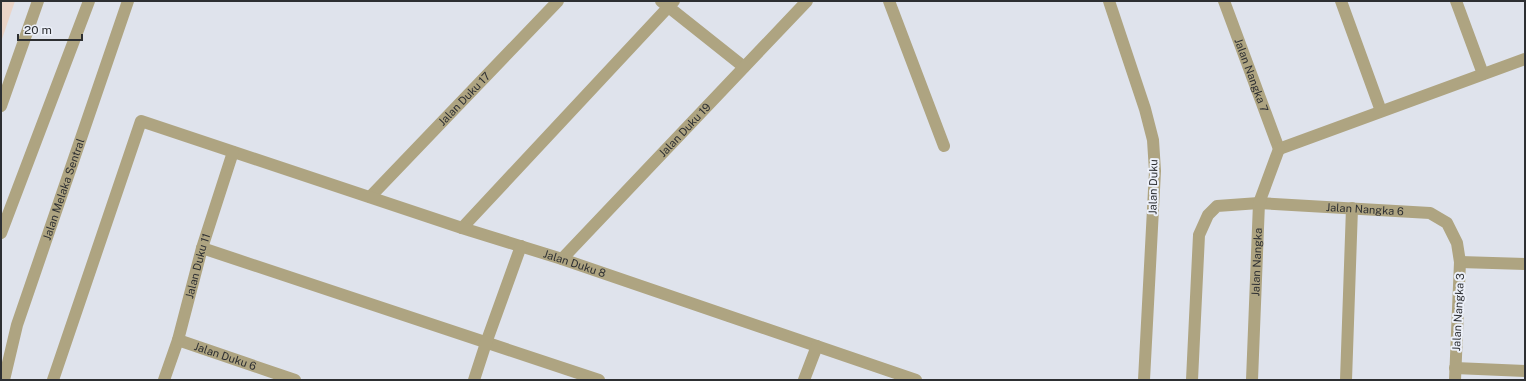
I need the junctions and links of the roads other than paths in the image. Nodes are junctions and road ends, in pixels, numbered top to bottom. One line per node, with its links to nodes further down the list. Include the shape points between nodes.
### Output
1 (38, 1): 15 (street)
2 (89, 1): 24 (street)
3 (128, 1): 36 (street, Jalan Melaka Sentral, via 17,325)
4 (558, 1): 20 (street, Jalan Duku 17)
5 (807, 1): 13 (street, Jalan Duku 19)
6 (889, 1): 17 (street)
7 (1109, 1): 44 (street, Jalan Duku, via 1153,140 1155,171)
8 (1224, 1): 18 (street, Jalan Nangka 7)
9 (1341, 1): 16 (street)
10 (1456, 1): 14 (street)
11 (668, 3): 13 (street); 23 (street)
12 (1525, 59): 14 (street)
13 (744, 67): 28 (street, Jalan Duku 19)
14 (1483, 74): 16 (street)
15 (1, 106)
16 (1381, 111): 18 (street)
17 (944, 146)
18 (1279, 149): 21 (street, Jalan Nangka)
19 (233, 152): 20 (street, Jalan Duku 8); 27 (street, Jalan Duku 11); 37 (street, Jalan Duku 8, via 141,121)
20 (370, 197): 23 (street, Jalan Duku 8)
21 (1259, 203): 22 (street, Jalan Nangka 6); 45 (street, via 1217,206 1208,215 1199,235); 46 (street, Jalan Nangka)
22 (1352, 208): 25 (street, Jalan Nangka 6, via 1430,214 1447,223); 47 (street)
23 (462, 228): 26 (street, Jalan Duku 8)
24 (1, 233)
25 (1457, 243): 29 (street, Jalan Nangka 3)
26 (521, 246): 28 (street, Jalan Duku 8); 32 (street)
27 (202, 248): 31 (street, Jalan Duku 11); 32 (street)
28 (562, 258): 33 (street, Jalan Duku 8)
29 (1460, 262): 30 (street); 34 (street, Jalan Nangka 3)
30 (1525, 264)
31 (178, 340): 38 (street, Jalan Duku 11); 39 (street, Jalan Duku 6)
32 (486, 343): 40 (street); 41 (street)
33 (817, 346): 42 (street); 43 (street, Jalan Duku 8)
34 (1455, 368): 35 (street); 48 (street, Jalan Nangka 3)
35 (1525, 371)
36 (4, 380)
37 (53, 380)
38 (164, 380)
39 (295, 380)
40 (474, 380)
41 (599, 380)
42 (804, 380)
43 (916, 380)
44 (1144, 380)
45 (1192, 380)
46 (1252, 380)
47 (1346, 380)
48 (1455, 380)

